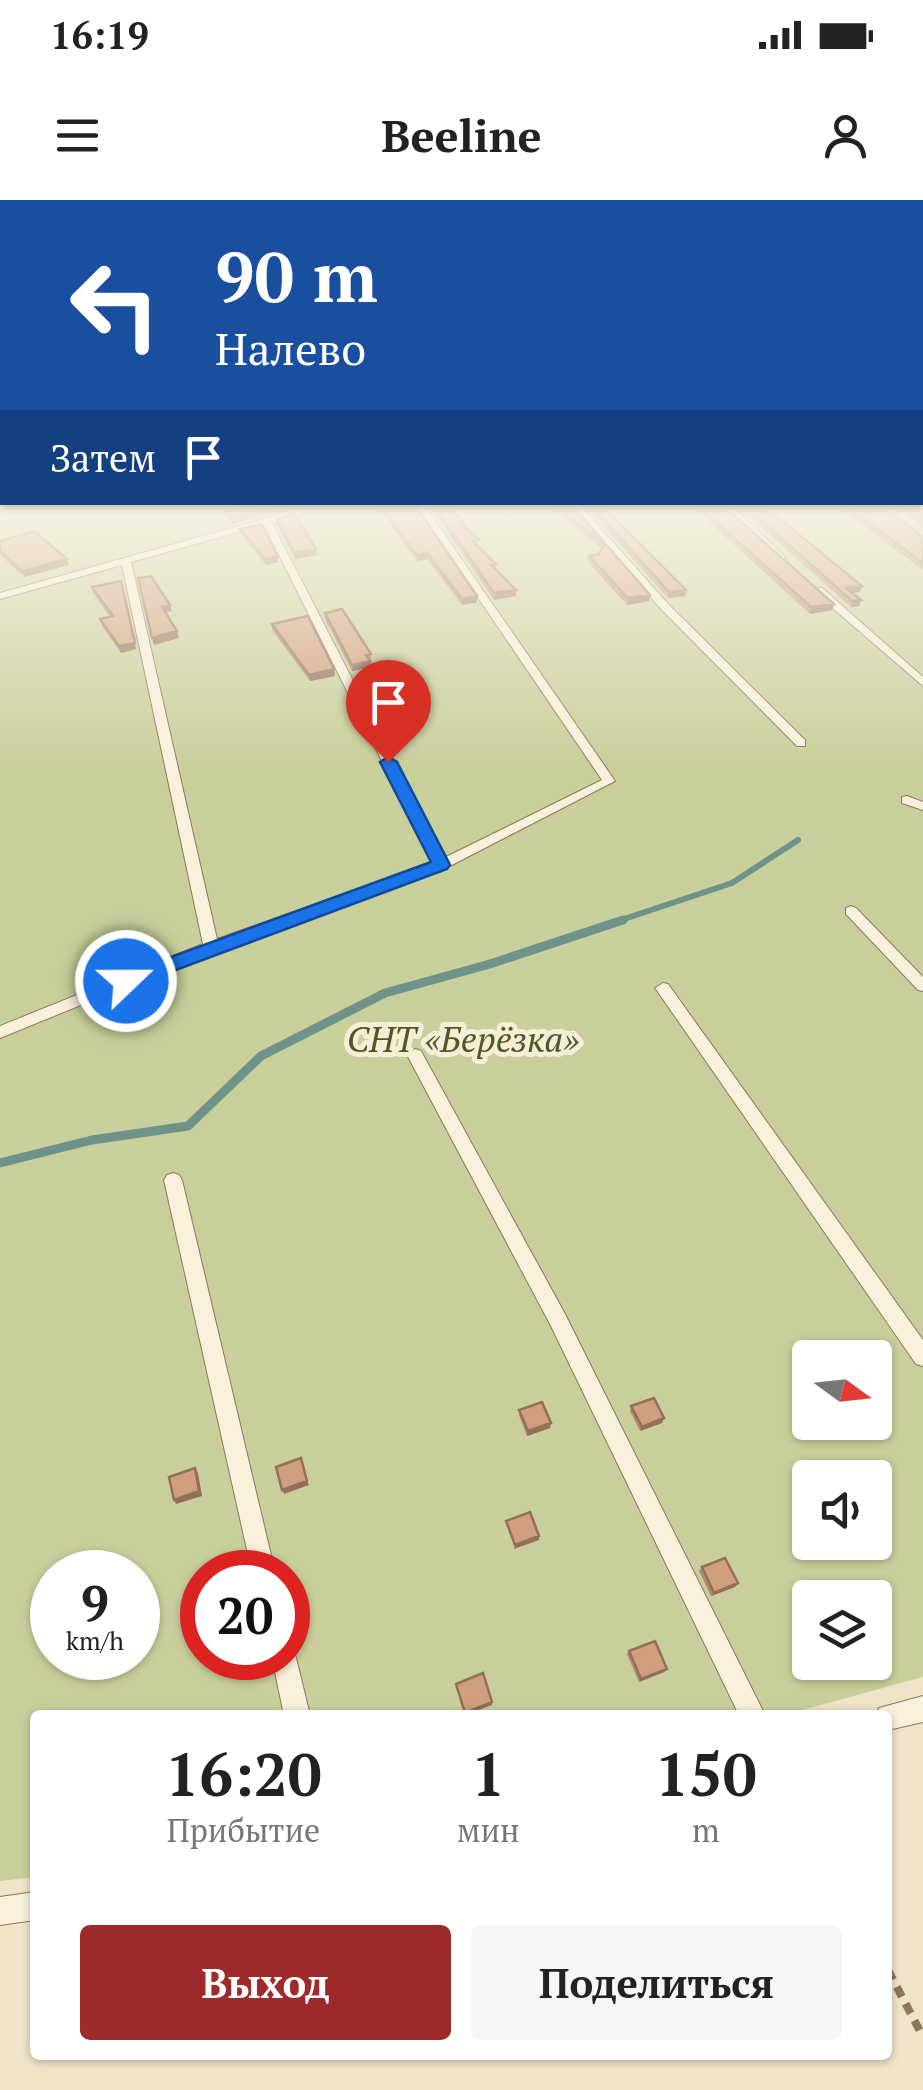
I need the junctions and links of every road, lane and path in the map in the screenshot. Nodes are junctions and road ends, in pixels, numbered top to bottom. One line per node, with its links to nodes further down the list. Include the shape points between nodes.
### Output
1 (133, 590): 12 (lane)
2 (301, 590): 10 (lane)
3 (478, 590): 10 (lane, via 609,781)
4 (650, 590): 7 (lane)
5 (818, 590): 6 (lane)
6 (923, 683)
7 (801, 744)
8 (907, 800): 9 (lane)
9 (923, 806)
10 (441, 865): 12 (lane)
11 (851, 911): 13 (lane)
12 (211, 946): 15 (lane)
13 (923, 986)
14 (663, 988): 18 (lane)
15 (0, 1032)
16 (415, 1055): 23 (lane, via 558,1320)
17 (173, 1180): 19 (lane)
18 (923, 1357)
19 (259, 1550)
20 (289, 1680): 22 (lane)
21 (923, 1709): 24 (lane)
22 (296, 1710)
23 (750, 1710)
24 (892, 1716)
25 (30, 1907): 26 (lane)
26 (0, 1910)
27 (892, 1978): 28 (path)
28 (923, 2036)

